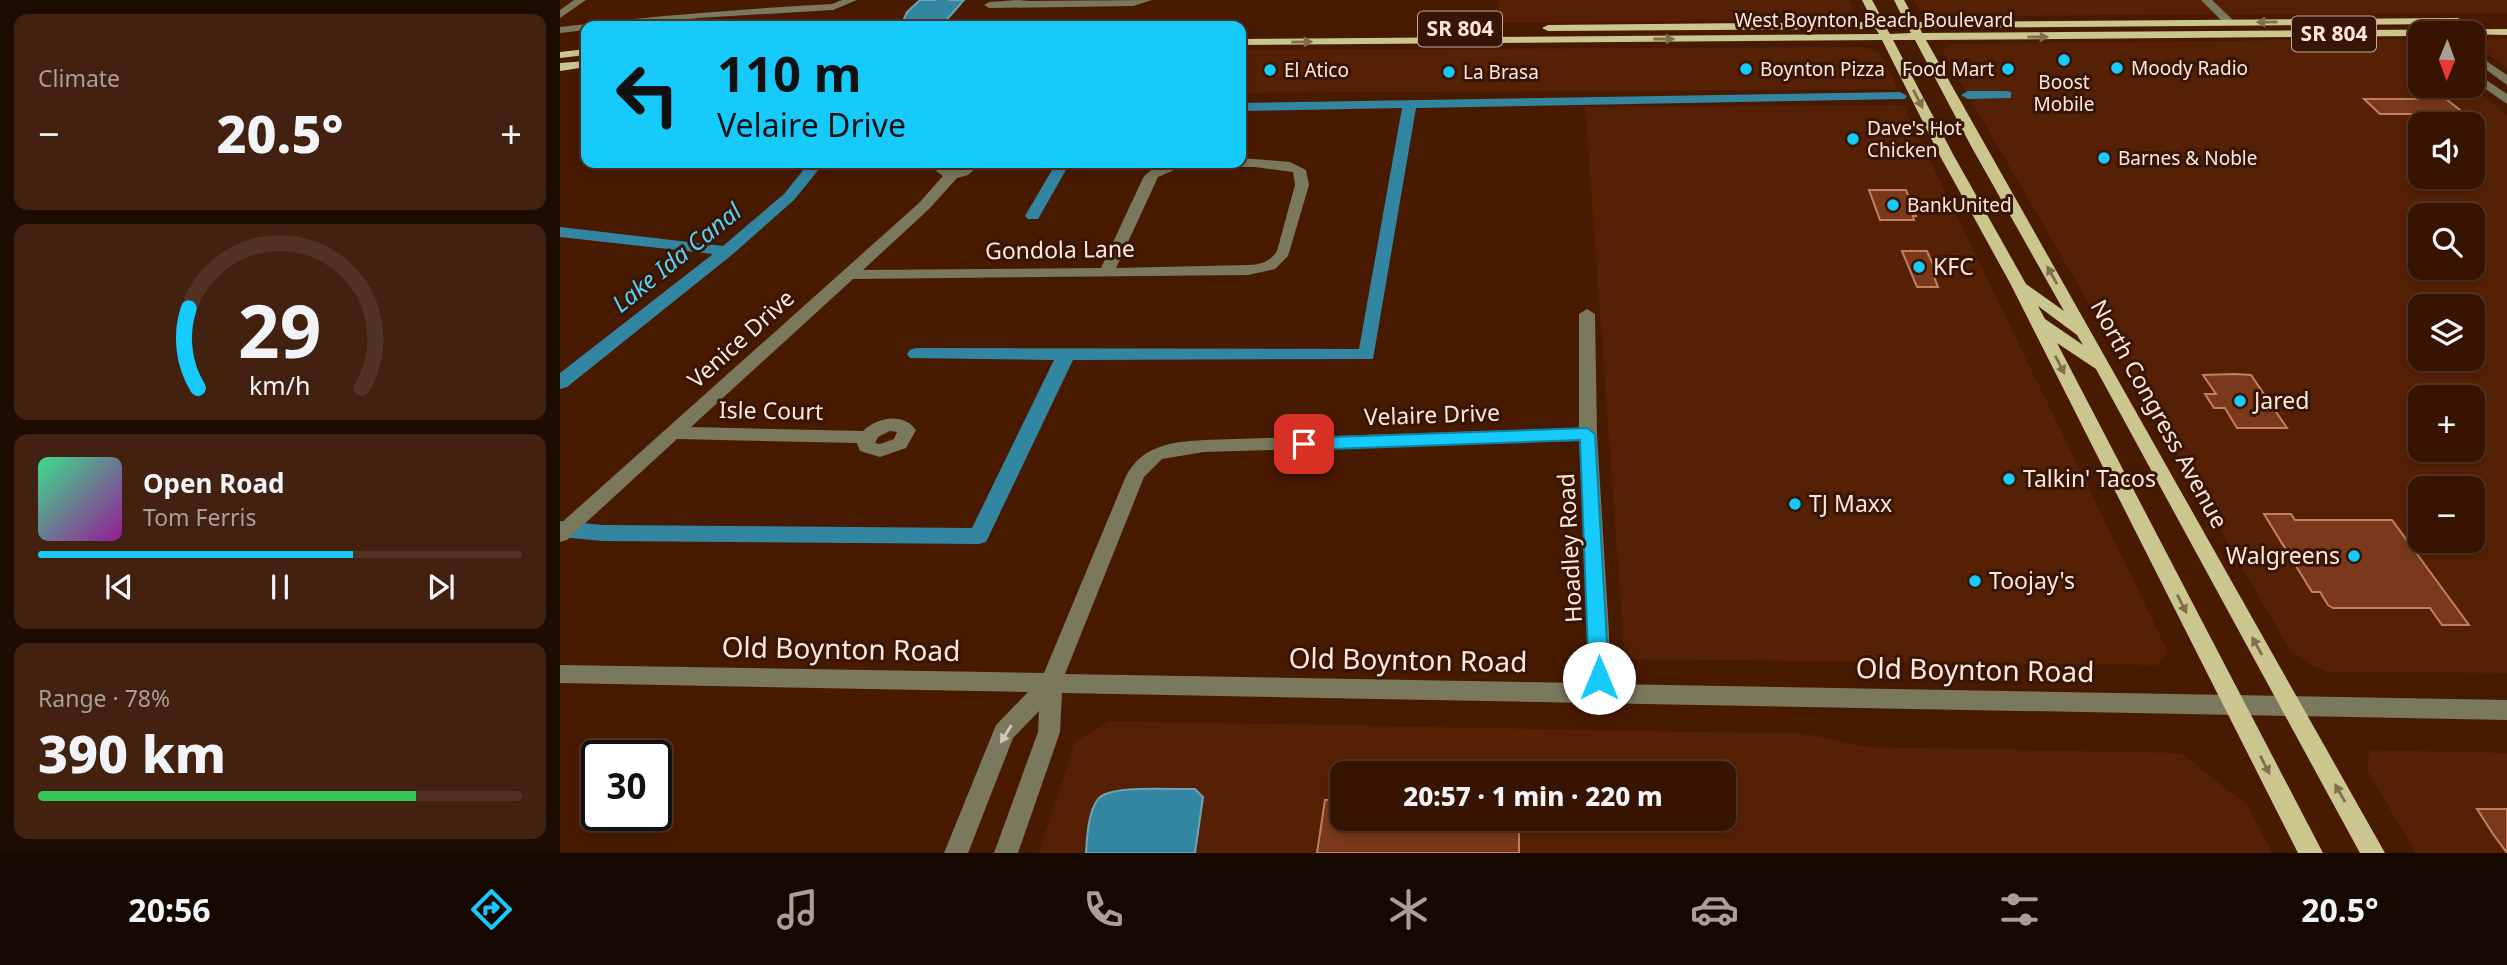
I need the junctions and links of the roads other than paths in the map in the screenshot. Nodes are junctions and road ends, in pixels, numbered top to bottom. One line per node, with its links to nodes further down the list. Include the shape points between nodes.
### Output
1 (581, 0): 9 (street)
2 (1147, 0): 7 (street)
3 (1867, 0): 15 (main road)
4 (1899, 0): 21 (main road, North Congress Avenue)
5 (2206, 0): 14 (street)
6 (850, 1): 11 (street)
7 (1023, 2): 8 (street)
8 (989, 5)
9 (560, 15)
10 (2507, 20): 13 (main road, West Boynton Beach Boulevard / SR 804)
11 (641, 21)
12 (2408, 21): 14 (main road, West Boynton Beach Boulevard / SR 804, one-way to 14)
13 (2424, 21)
14 (2229, 22): 21 (main road, West Boynton Beach Boulevard / SR 804)
15 (1880, 25): 18 (main road, West Boynton Beach Boulevard / SR 804); 21 (main road, West Boynton Beach Boulevard / SR 804); 25 (main road)
16 (581, 28): 19 (street)
17 (1516, 28): 18 (main road, West Boynton Beach Boulevard / SR 804); 20 (main road, West Boynton Beach Boulevard / SR 804); 26 (main road)
18 (1558, 28): 27 (main road)
19 (560, 30)
20 (1246, 30)
21 (1915, 31): 24 (main road, West Boynton Beach Boulevard / SR 804, one-way to 24); 25 (main road, West Boynton Beach Boulevard / SR 804); 46 (main road, North Congress Avenue, one-way to 21)
22 (2485, 32): 23 (main road, West Boynton Beach Boulevard / SR 804)
23 (2507, 32)
24 (2408, 33)
25 (1887, 37): 27 (main road, West Boynton Beach Boulevard / SR 804, one-way to 25); 43 (main road, one-way to 43)
26 (1486, 40): 27 (main road, West Boynton Beach Boulevard / SR 804); 28 (main road, West Boynton Beach Boulevard / SR 804, one-way to 26)
27 (1531, 40)
28 (1246, 42)
29 (581, 53): 30 (main road)
30 (560, 55)
31 (2485, 64): 34 (street)
32 (581, 65): 33 (main road)
33 (560, 67)
34 (2507, 81)
35 (2485, 83): 36 (street)
36 (2507, 100)
37 (1246, 163): 41 (street, Gondola Lane, via 1294,166 1303,176 1284,251 1272,265 1248,270)
38 (968, 168): 40 (street, Venice Drive)
39 (1163, 168): 41 (street, Gondola Lane, via 1150,178)
40 (952, 169): 42 (street, Venice Drive, via 924,206)
41 (1106, 273): 42 (street, Gondola Lane)
42 (849, 274): 48 (street, Venice Drive)
43 (2018, 283): 45 (main road); 46 (main road)
44 (1587, 314): 49 (street, Hoadley Road)
45 (2038, 322): 47 (main road); 55 (main road, one-way to 55)
46 (2085, 335): 47 (main road, North Congress Avenue)
47 (2103, 367): 56 (main road, North Congress Avenue, one-way to 47)
48 (674, 433): 50 (street, Isle Court); 51 (street, Venice Drive)
49 (1587, 434): 53 (street, Velaire Drive, via 1161,450 1143,463 1135,477); 54 (street, Hoadley Road)
50 (867, 437)
51 (560, 535)
52 (560, 674): 53 (street, Old Boynton Road)
53 (1051, 683): 54 (street, Old Boynton Road); 58 (street, one-way to 58, via 1004,732); 59 (street, via 1049,732)
54 (1599, 694): 55 (street, Old Boynton Road)
55 (2234, 704): 56 (street, Old Boynton Road); 60 (main road, one-way to 60)
56 (2291, 705): 57 (street, Old Boynton Road); 61 (main road, North Congress Avenue, one-way to 56)
57 (2507, 710)
58 (956, 853)
59 (1006, 853)
60 (2311, 853)
61 (2373, 853)

